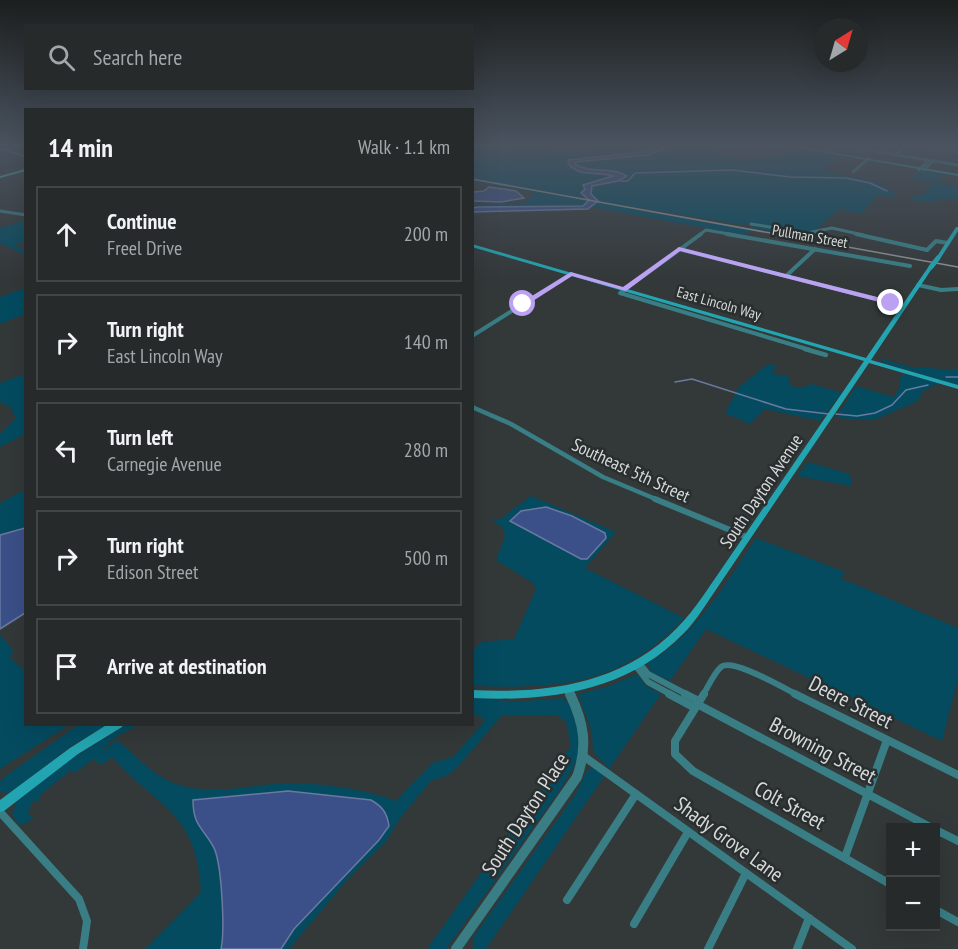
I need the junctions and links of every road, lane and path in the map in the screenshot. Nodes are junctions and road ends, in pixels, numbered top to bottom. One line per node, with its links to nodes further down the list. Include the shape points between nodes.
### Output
1 (0, 211): 2 (street)
2 (24, 215)
3 (751, 224): 5 (street, via 807,233 831,228 927,250 936,241)
4 (958, 228): 5 (main road, South Dayton Avenue)
5 (948, 243): 12 (main road, South Dayton Avenue, bridge)
6 (474, 245): 10 (main road, East Lincoln Way)
7 (679, 249): 8 (street, Pullman Street, via 706,230); 11 (street); 13 (street)
8 (815, 249): 9 (street, Pullman Street); 11 (street)
9 (910, 266)
10 (571, 274): 13 (main road, East Lincoln Way); 16 (street)
11 (786, 276): 15 (street)
12 (918, 285): 14 (street); 15 (main road, South Dayton Avenue)
13 (624, 289): 17 (street, via 621,294); 18 (main road, East Lincoln Way)
14 (958, 289)
15 (904, 306): 18 (main road, South Dayton Avenue)
16 (474, 335)
17 (826, 355)
18 (867, 361): 19 (main road, East Lincoln Way); 21 (main road, South Dayton Avenue)
19 (958, 387)
20 (474, 408): 21 (street, Southeast 5th Street, via 511,424 603,477)
21 (747, 537): 22 (main road, South Dayton Avenue, via 676,636)
22 (637, 664): 23 (main road, South Dayton Avenue); 25 (street, Browning Street, via 648,682)
23 (568, 690): 24 (main road, South Dayton Avenue, via 510,696); 28 (street, South Dayton Place, via 581,719)
24 (474, 694)
25 (697, 705): 27 (street, Deere Street, via 720,666 727,665 743,668); 31 (street, Browning Street); 38 (street, Colt Street, via 675,741 675,754 693,771)
26 (115, 726): 32 (main road, via 74,751)
27 (887, 740): 29 (street, Deere Street); 31 (street)
28 (585, 758): 30 (street, Shady Grove Lane); 47 (street, South Dayton Place, via 577,777)
29 (958, 775)
30 (636, 794): 35 (street, Shady Grove Lane); 41 (street)
31 (867, 794): 34 (street, Browning Street); 38 (street)
32 (0, 807)
33 (0, 812): 46 (street, via 79,899 87,921)
34 (923, 823)
35 (688, 832): 39 (street, Shady Grove Lane); 45 (street)
36 (940, 832): 37 (street, Browning Street)
37 (958, 841)
38 (845, 857): 40 (street, Colt Street)
39 (747, 873): 43 (street, Shady Grove Lane); 48 (street)
40 (886, 881)
41 (567, 900)
42 (940, 912): 44 (street)
43 (809, 918): 49 (street); 50 (street, Shady Grove Lane)
44 (958, 922)
45 (634, 924)
46 (83, 949)
47 (456, 949)
48 (708, 949)
49 (797, 949)
50 (852, 949)

